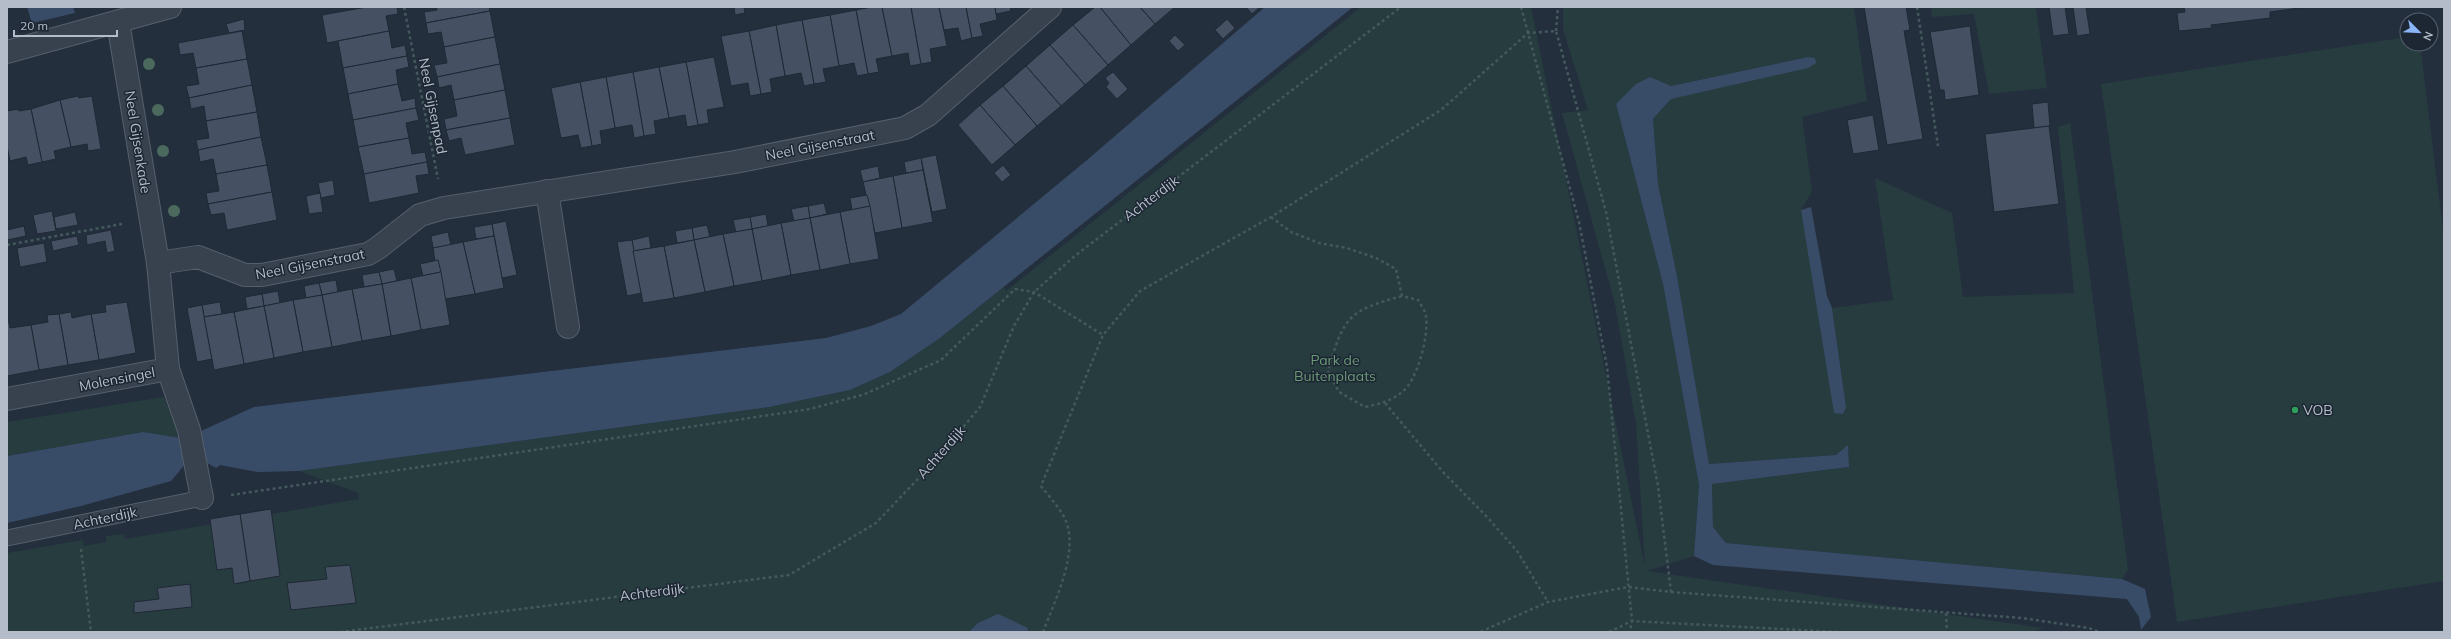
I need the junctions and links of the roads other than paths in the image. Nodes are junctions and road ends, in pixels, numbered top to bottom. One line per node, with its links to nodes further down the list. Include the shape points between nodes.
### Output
1 (170, 7): 3 (street)
2 (1050, 7): 5 (street, Neel Gijsenstraat, via 928,115 906,128 735,162)
3 (118, 22): 4 (street); 6 (street, Neel Gijsenkade)
4 (7, 52)
5 (547, 191): 6 (street, Neel Gijsenstraat, via 444,208 420,215 368,254 262,275 245,276 198,257); 7 (street)
6 (158, 263): 8 (street, Molensingel)
7 (568, 328)
8 (168, 369): 9 (street, Molensingel); 10 (street, via 189,430)
9 (7, 399)
10 (202, 498): 11 (lane, Achterdijk)
11 (7, 538)

